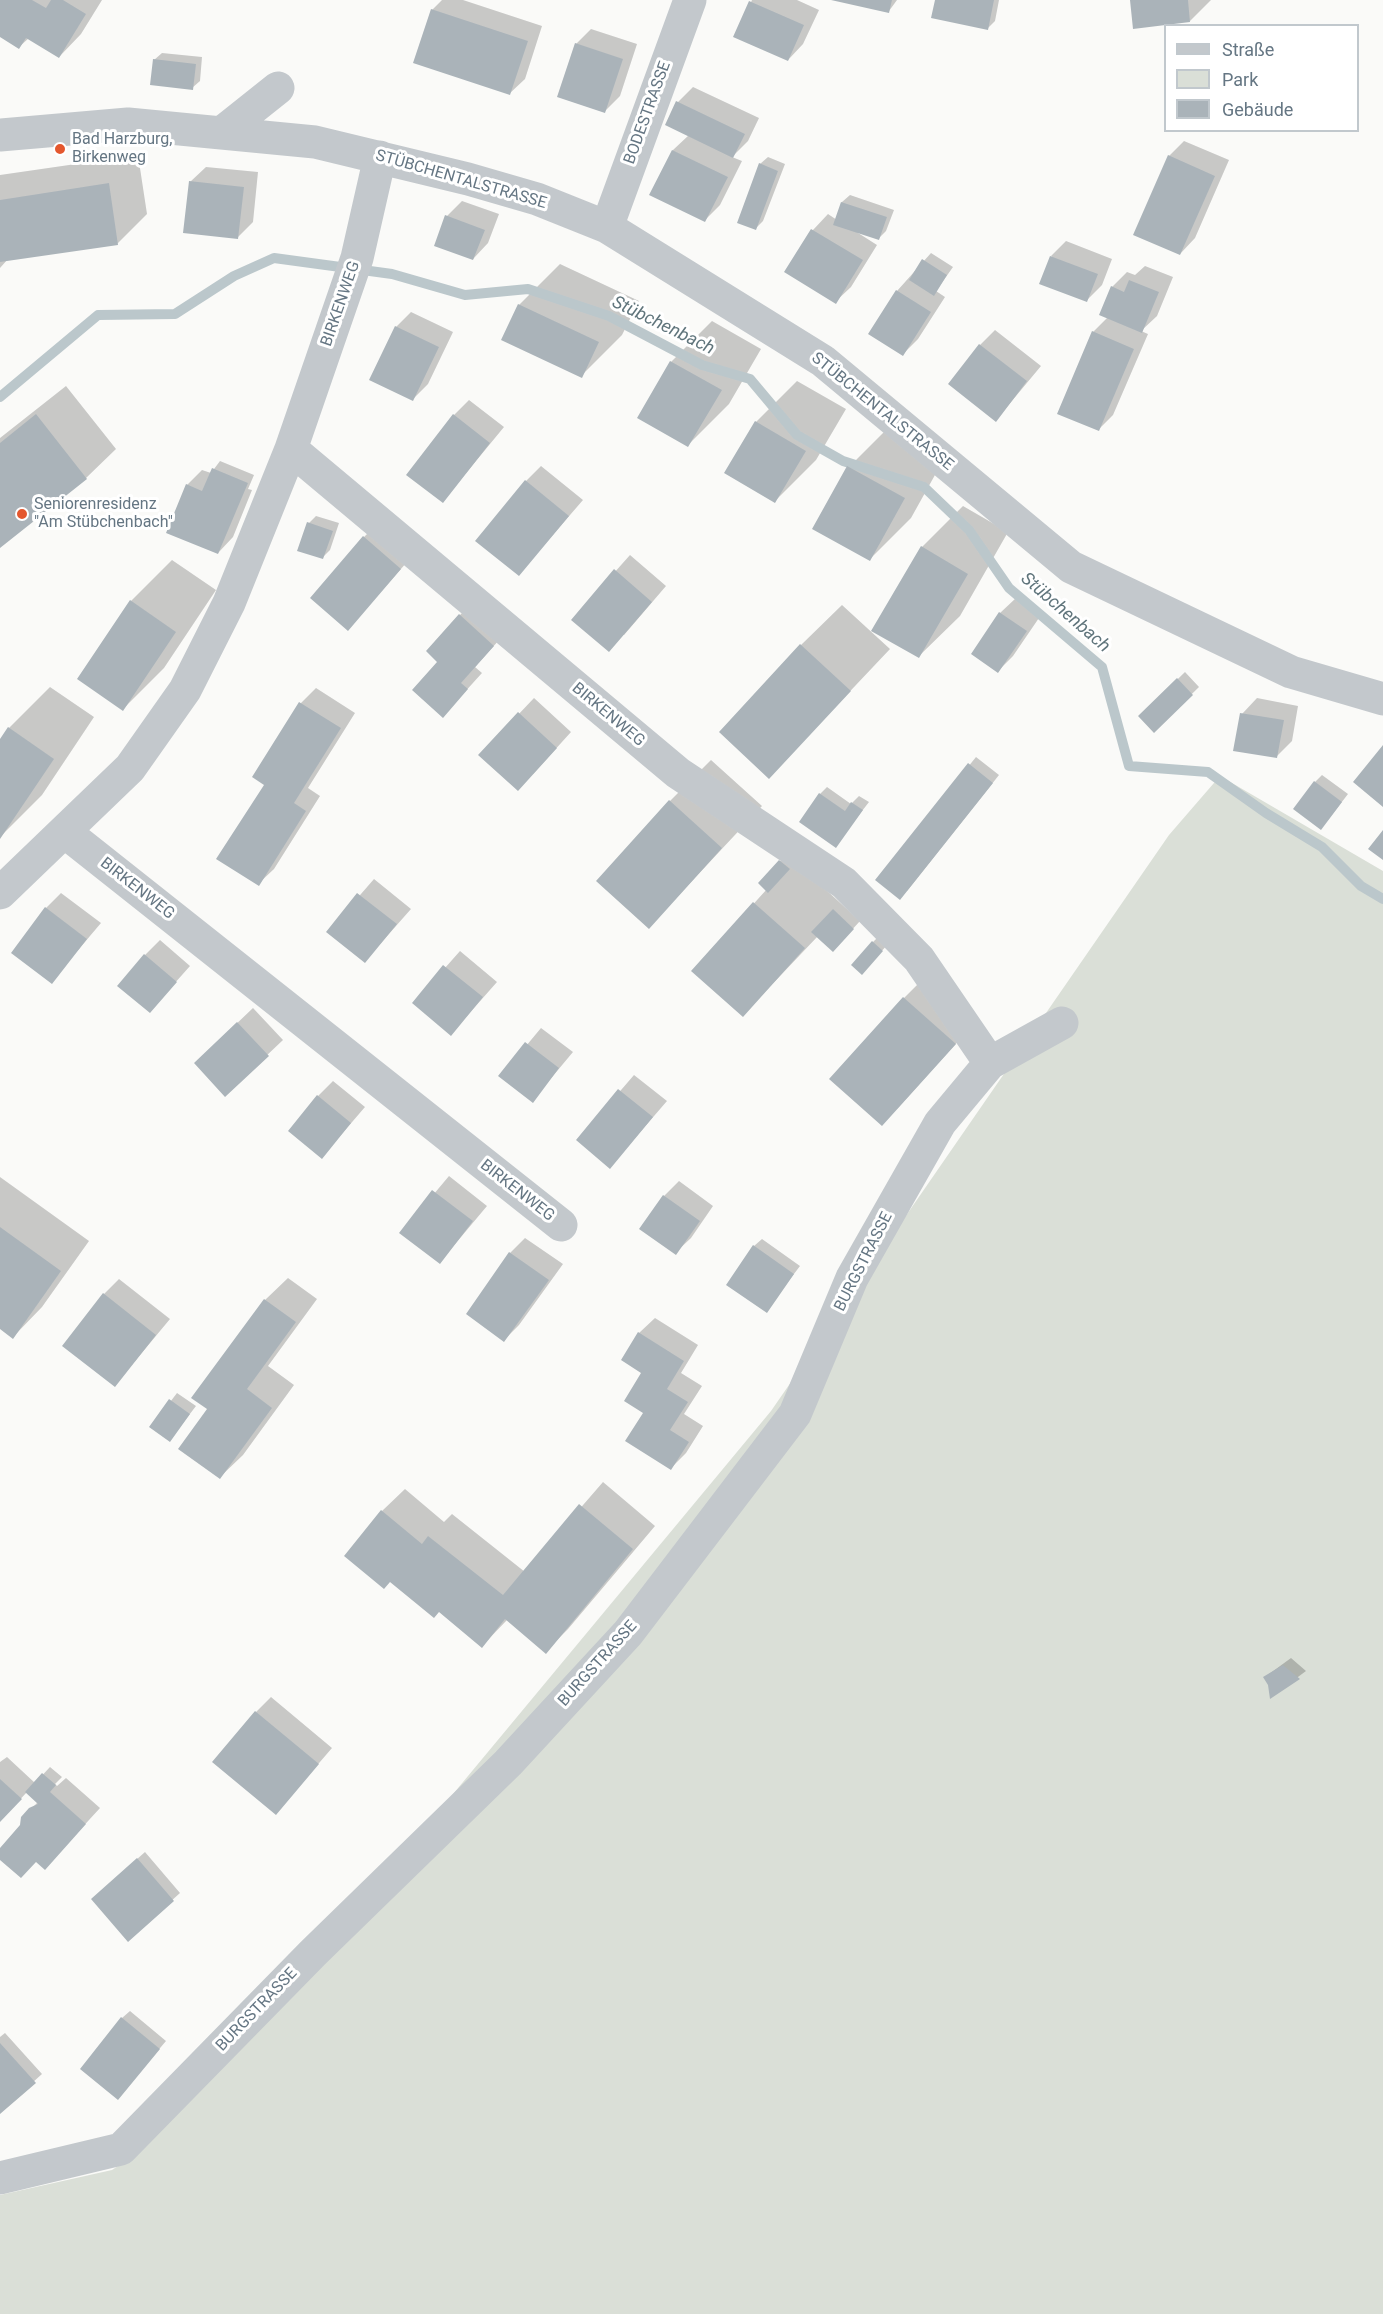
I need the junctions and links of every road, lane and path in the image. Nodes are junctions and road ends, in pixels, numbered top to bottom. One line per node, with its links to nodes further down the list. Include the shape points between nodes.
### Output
1 (690, 0): 6 (street, BODESTRASSE)
2 (278, 88): 3 (street)
3 (224, 131): 4 (street, STÜBCHENTALSTRASSE, via 128,124); 5 (street, STÜBCHENTALSTRASSE, via 315,142)
4 (0, 135)
5 (380, 157): 6 (street, STÜBCHENTALSTRASSE, via 537,199); 7 (street, BIRKENWEG, via 353,269)
6 (607, 227): 8 (street, STÜBCHENTALSTRASSE, via 823,361 1071,567 1291,672)
7 (291, 449): 9 (street, BIRKENWEG, via 229,603 185,690 130,768); 12 (street, BIRKENWEG, via 678,773 843,882 919,959)
8 (1383, 699)
9 (65, 832): 10 (street); 13 (street, BIRKENWEG)
10 (0, 893)
11 (1062, 1023): 12 (street, BURGSTRASSE)
12 (990, 1063): 14 (street, BURGSTRASSE, via 939,1124 858,1268 795,1414 628,1633 508,1763 313,1953 121,2149)
13 (561, 1226)
14 (0, 2178)

